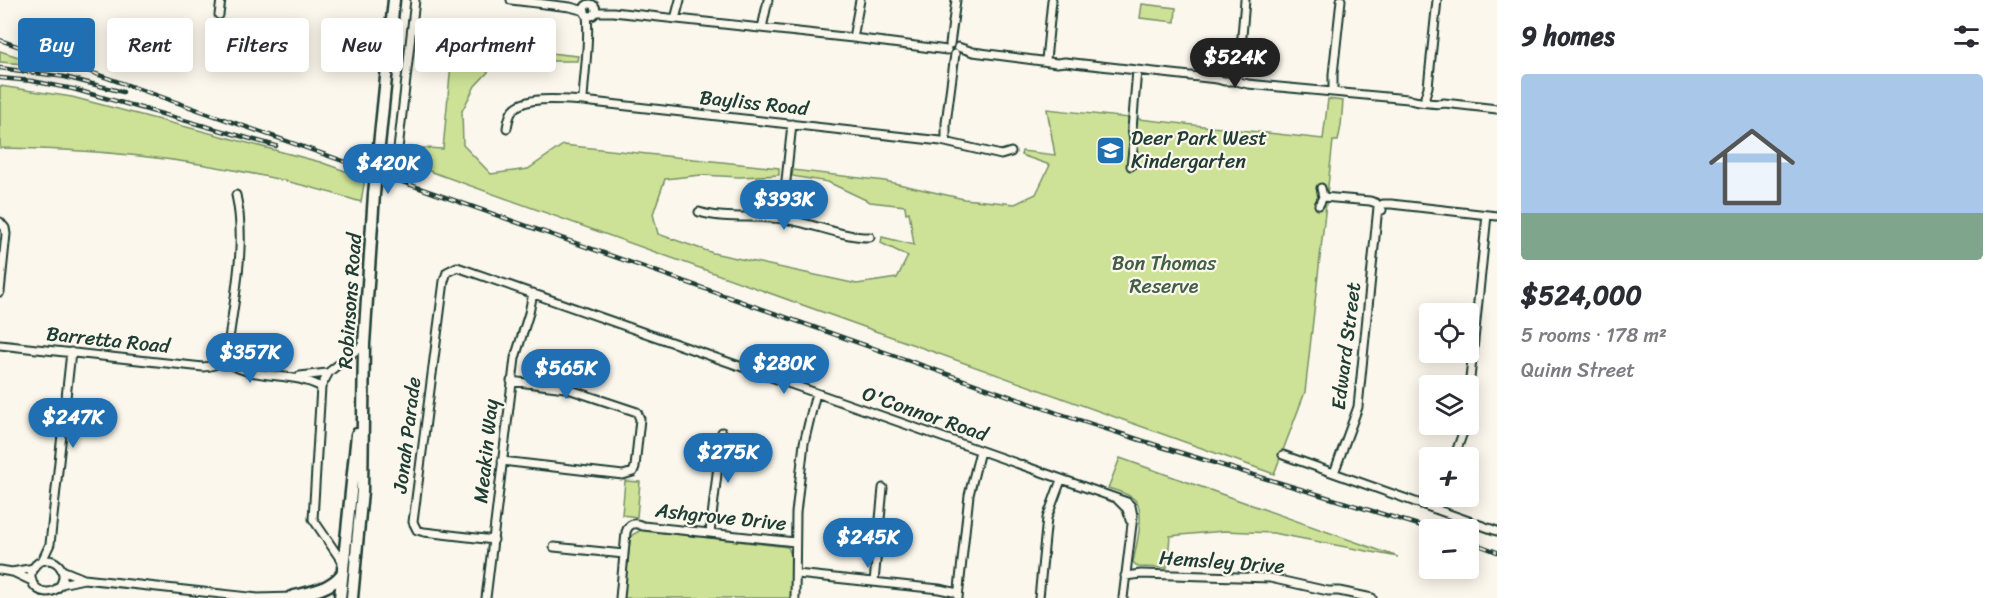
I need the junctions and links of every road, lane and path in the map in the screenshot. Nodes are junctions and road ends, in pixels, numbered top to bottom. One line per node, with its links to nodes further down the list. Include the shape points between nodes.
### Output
1 (221, 0): 14 (street)
2 (394, 0): 46 (main road, Robinsons Road, via 374,194)
3 (415, 0): 30 (street, via 398,149)
4 (510, 0): 13 (street)
5 (860, 0): 17 (street)
6 (956, 0): 18 (street)
7 (1052, 0): 19 (street)
8 (1245, 0): 21 (street)
9 (1341, 0): 22 (street)
10 (1437, 0): 23 (street)
11 (680, 1): 15 (street)
12 (767, 4): 16 (street)
13 (591, 8): 15 (street); 24 (street)
14 (219, 15)
15 (678, 19): 16 (street)
16 (765, 29): 17 (street)
17 (856, 38): 18 (street)
18 (952, 49): 19 (street); 28 (street)
19 (1046, 57): 20 (street)
20 (1137, 70): 21 (street, via 1224,81); 31 (street)
21 (1236, 78): 22 (street, via 1248,84)
22 (1331, 91): 23 (street, via 1414,102)
23 (1426, 98): 25 (street, via 1438,105)
24 (581, 101): 26 (street, Bayliss Road); 27 (street, Bayliss Road, via 524,102 514,109)
25 (1497, 110)
26 (792, 124): 28 (street, Bayliss Road); 40 (street)
27 (507, 128)
28 (944, 141): 29 (street, Bayliss Road, via 988,153)
29 (1011, 152)
30 (405, 154)
31 (1131, 166)
32 (1321, 188): 34 (street)
33 (236, 195): 49 (street, via 240,244 228,347)
34 (1323, 197): 35 (street); 36 (street, via 1370,201)
35 (1319, 205)
36 (1379, 208): 38 (street, via 1396,205); 61 (street, Edward Street, via 1358,407)
37 (699, 212): 40 (street)
38 (1487, 215): 39 (street); 51 (street)
39 (1497, 216)
40 (782, 218): 42 (street)
41 (0, 222): 44 (street, via 6,234)
42 (870, 237)
43 (451, 269): 45 (street, O'Connor Road, via 467,269); 67 (street, Jonah Parade, via 443,290 414,525 424,532)
44 (0, 292)
45 (536, 294): 53 (street, Meakin Way, via 516,352); 56 (street, O'Connor Road)
46 (364, 344): 50 (street); 55 (main road, Robinsons Road)
47 (0, 345): 48 (street, Barretta Road)
48 (71, 352): 49 (street, Barretta Road, via 203,367); 69 (street)
49 (223, 359): 52 (street, via 240,370)
50 (329, 372): 52 (street); 54 (street)
51 (1470, 375)
52 (291, 376): 54 (street)
53 (511, 381): 60 (street, Meakin Way); 60 (street, via 570,389 623,408 639,423 635,461 629,470 618,474)
54 (321, 387): 74 (street, via 314,519)
55 (362, 389): 74 (main road, Robinsons Road); 96 (main road, Robinsons Road, via 362,491)
56 (819, 394): 58 (street, O'Connor Road); 68 (street, via 804,443)
57 (722, 432): 66 (street)
58 (983, 452): 62 (street, O'Connor Road); 88 (street, via 969,495)
59 (1283, 455): 61 (street)
60 (502, 461): 67 (street, Meakin Way)
61 (1334, 473): 64 (street)
62 (1061, 480): 79 (street, O'Connor Road, via 1117,499 1129,507); 99 (street, via 1047,518)
63 (883, 488): 84 (street)
64 (1436, 509): 65 (street)
65 (1497, 531)
66 (710, 533): 68 (street, Ashgrove Drive); 71 (street, Ashgrove Drive, via 643,526 626,536)
67 (494, 540): 90 (street, Meakin Way)
68 (795, 542): 81 (street)
69 (50, 544): 72 (street); 73 (street)
70 (554, 547): 71 (street)
71 (624, 554): 97 (street, Ashgrove Drive)
72 (42, 561): 73 (street); 75 (street)
73 (57, 563): 77 (street)
74 (343, 563): 80 (main road, Robinsons Road)
75 (34, 568): 78 (street); 83 (street)
76 (0, 570): 78 (street)
77 (62, 570): 82 (street); 85 (street)
78 (12, 572): 83 (street)
79 (1125, 573): 89 (street, Hemsley Drive, via 1270,578); 100 (street)
80 (342, 574): 94 (main road, via 328,587); 95 (main road, Robinsons Road)
81 (797, 574): 84 (street); 98 (street)
82 (84, 579): 85 (street); 93 (street)
83 (32, 581): 86 (street)
84 (874, 582): 88 (street)
85 (61, 584): 87 (street)
86 (38, 588): 87 (street); 91 (street)
87 (52, 590): 92 (street)
88 (958, 593)
89 (1328, 595): 101 (street, Hemsley Drive, via 1339,591)
90 (487, 597)
91 (41, 598)
92 (49, 598)
93 (258, 598): 94 (street)
94 (295, 598)
95 (340, 598)
96 (352, 598)
97 (620, 598)
98 (795, 598)
99 (1039, 598)
100 (1123, 598)
101 (1372, 598)

